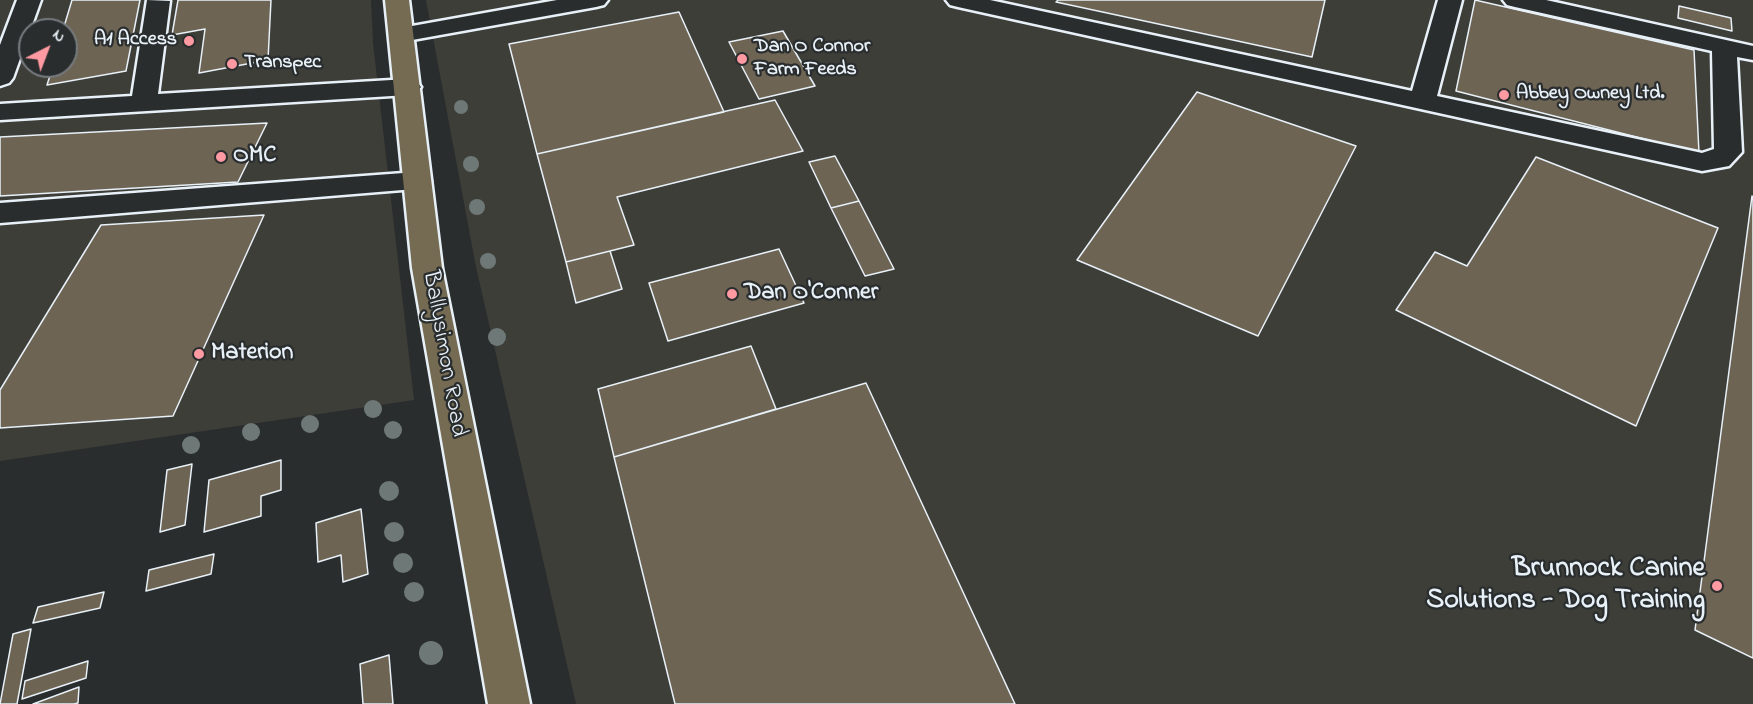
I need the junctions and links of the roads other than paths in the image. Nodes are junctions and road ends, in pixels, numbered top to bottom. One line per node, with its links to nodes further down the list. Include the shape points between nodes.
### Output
1 (29, 0): 12 (lane)
2 (397, 0): 9 (main road, Ballysimon Road)
3 (596, 0): 8 (lane)
4 (958, 0): 14 (lane)
5 (1450, 0): 14 (lane)
6 (1515, 0): 10 (lane)
7 (158, 1): 15 (lane)
8 (552, 4): 9 (lane)
9 (401, 36): 13 (main road, Ballysimon Road)
10 (1724, 46): 11 (lane); 14 (lane, via 1729,140 1728,152 1719,160 1702,162)
11 (1753, 52)
12 (0, 78)
13 (408, 87): 15 (lane); 17 (main road, Ballysimon Road)
14 (1423, 99)
15 (144, 102): 16 (lane)
16 (0, 112)
17 (417, 181): 18 (lane); 19 (main road, Ballysimon Road, via 431,291)
18 (0, 213)
19 (509, 704)

